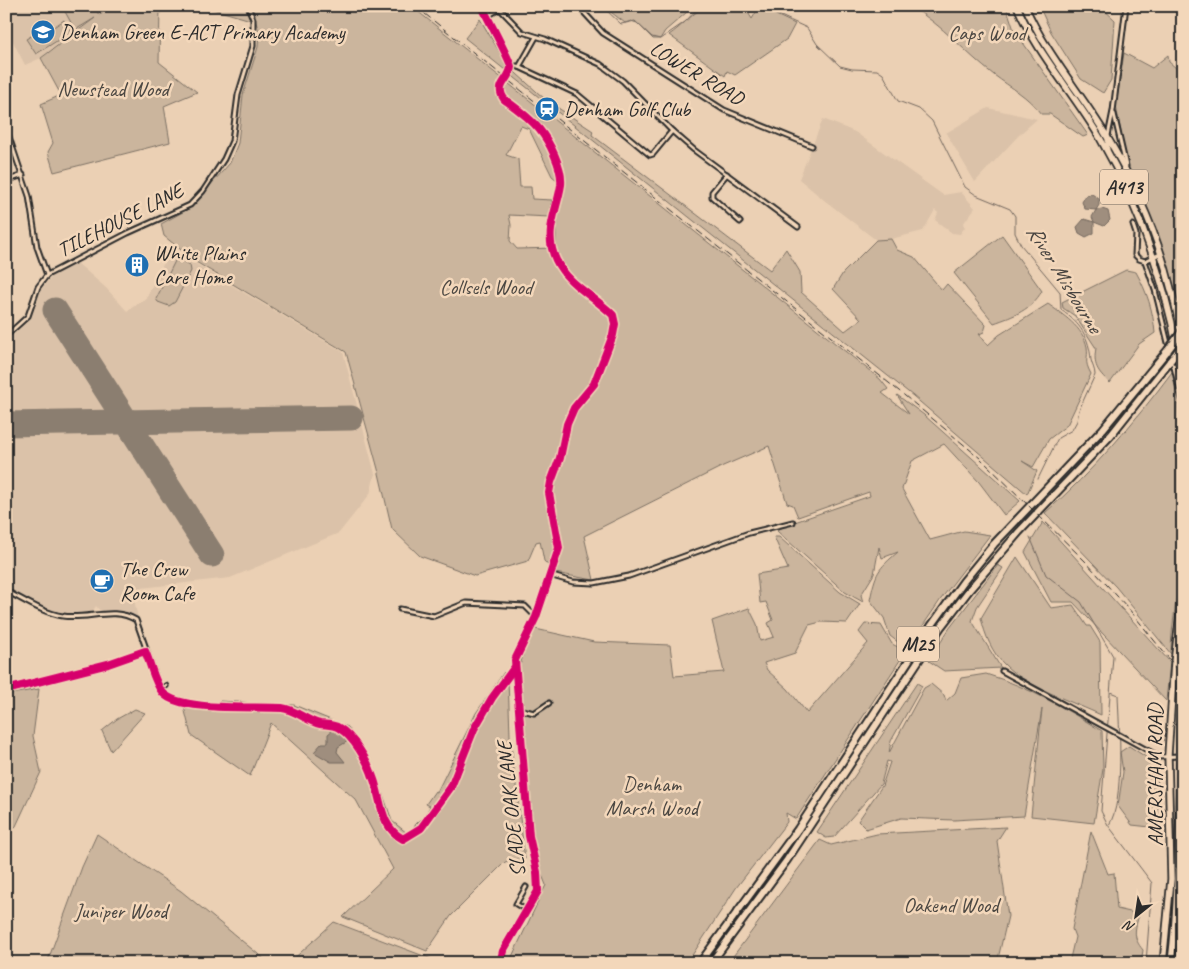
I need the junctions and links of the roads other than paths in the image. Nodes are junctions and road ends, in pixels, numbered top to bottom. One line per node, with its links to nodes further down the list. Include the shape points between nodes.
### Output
1 (13, 6): 9 (street)
2 (248, 6): 30 (street, TILEHOUSE LANE, via 253,19 253,46 238,95 232,142 203,190 190,205)
3 (482, 6): 10 (street)
4 (578, 6): 18 (street, LOWER ROAD, via 603,33 724,110)
5 (1017, 6): 19 (highway, A413, via 1040,49 1086,116)
6 (1025, 6): 17 (highway, A413, via 1038,32)
7 (1126, 6): 14 (street)
8 (503, 8): 10 (street); 11 (street, via 522,32)
9 (6, 10)
10 (486, 17): 12 (street)
11 (536, 37): 13 (street); 16 (street, via 600,64 623,81)
12 (511, 66): 13 (street); 37 (street, SLADE OAK LANE, via 500,92 539,129 560,171 561,184 550,238 555,259 567,277 613,314 615,324 594,384 574,408 567,424 551,482 549,493 559,548)
13 (519, 67): 16 (street, via 577,94 650,155)
14 (1113, 111): 17 (street); 23 (street)
15 (6, 128): 21 (street)
16 (672, 131): 20 (street)
17 (1107, 137): 19 (street); 23 (highway, A413)
18 (812, 146)
19 (1110, 158): 28 (highway, A413)
20 (727, 174): 24 (street, via 712,192 712,197); 26 (street)
21 (23, 175): 22 (street); 30 (street, via 37,247)
22 (6, 181)
23 (1131, 183): 27 (highway, A413)
24 (740, 222)
25 (1133, 225): 29 (street, via 1136,234 1134,255)
26 (798, 226)
27 (1160, 254): 28 (street); 33 (highway, A413, via 1172,288)
28 (1152, 256): 29 (street); 34 (highway, A413, via 1164,291)
29 (1145, 262): 35 (street, via 1156,290)
30 (47, 275): 32 (street, TILEHOUSE LANE, via 38,287 28,316)
31 (1183, 330): 59 (highway, M25, bridge, via 1103,429 994,544 947,603 798,829)
32 (6, 336)
33 (1183, 347): 60 (highway, M25, bridge, via 1110,435 1013,538 940,628 787,860)
34 (1183, 388)
35 (1183, 404)
36 (793, 522): 37 (street, via 629,576 594,584)
37 (548, 575): 41 (street, SLADE OAK LANE)
38 (1183, 587): 51 (highway, AMERSHAM ROAD)
39 (6, 591): 42 (street, via 50,613 64,616 107,614 131,617 138,621)
40 (400, 609): 41 (street, via 434,616 466,603 525,606)
41 (536, 616): 43 (street, SLADE OAK LANE, via 519,648)
42 (145, 651): 46 (street); 47 (street, via 108,664)
43 (514, 668): 46 (street, via 474,729 451,787 420,828 403,840 390,829 384,818 373,777 364,759 338,727 318,724 282,708 179,702); 50 (street, SLADE OAK LANE)
44 (1002, 671): 51 (street, via 1160,757)
45 (166, 686): 46 (street)
46 (161, 689)
47 (6, 690)
48 (1183, 692): 52 (highway)
49 (549, 703): 50 (street, via 534,714)
50 (519, 709): 56 (street, SLADE OAK LANE, via 529,836 538,891)
51 (1168, 756): 52 (street); 61 (highway, AMERSHAM ROAD, via 1172,879)
52 (1178, 756): 53 (highway)
53 (1178, 796): 54 (street); 62 (highway, via 1178,883)
54 (1183, 805)
55 (526, 887): 56 (street, via 516,904)
56 (526, 910): 58 (street, SLADE OAK LANE, via 503,951)
57 (1183, 953): 63 (street)
58 (500, 963)
59 (700, 963)
60 (712, 963)
61 (1164, 963)
62 (1171, 963)
63 (1182, 963)

